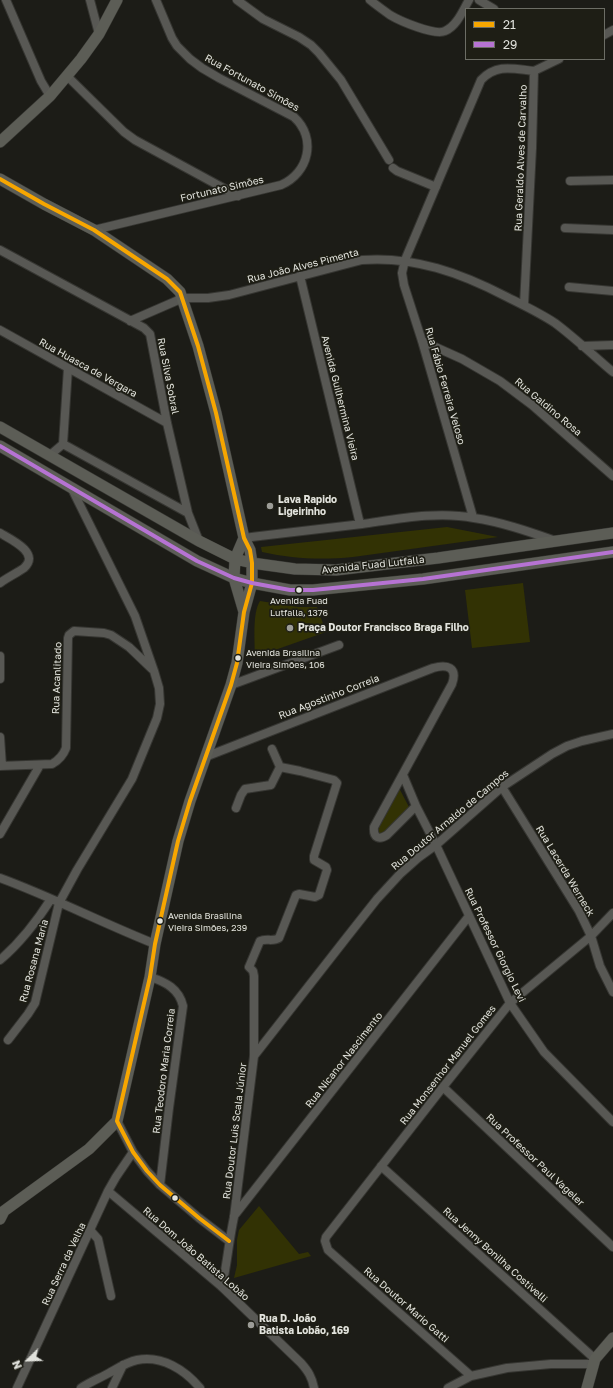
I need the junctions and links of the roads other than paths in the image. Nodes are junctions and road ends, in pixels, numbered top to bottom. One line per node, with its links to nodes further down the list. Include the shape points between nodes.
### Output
1 (6, 0): 14 (street)
2 (90, 0): 10 (street)
3 (117, 0): 10 (main road)
4 (156, 0): 15 (street, Rua Fortunato Simões, via 172,38 190,59)
5 (237, 0): 20 (street, via 263,19 311,45 341,80 397,171)
6 (370, 0): 7 (street, via 391,16 438,33 454,24)
7 (469, 0)
8 (479, 0): 9 (street)
9 (492, 8)
10 (99, 34): 13 (main road)
11 (557, 60): 12 (street)
12 (534, 72): 20 (street, Rua Geraldo Alves de Carvalho, via 505,68 494,70 481,80); 31 (street, Rua Geraldo Alves de Carvalho)
13 (67, 76): 14 (main road); 21 (street, via 135,140)
14 (50, 96): 16 (main road)
15 (301, 123): 21 (street, Fortunato Simões, via 308,140 304,164 297,175 281,185)
16 (0, 142)
17 (0, 178): 23 (main road)
18 (613, 180): 19 (street)
19 (570, 181)
20 (436, 187): 26 (street, Rua Geraldo Alves de Carvalho)
21 (238, 196): 23 (street, Fortunato Simões)
22 (565, 228): 24 (street)
23 (94, 230): 30 (main road, via 167,279)
24 (613, 230)
25 (0, 250): 32 (street, Rua Silva Sobral)
26 (405, 260): 27 (street, Rua João Alves Pimenta, via 362,260); 31 (street, Rua João Alves Pimenta, via 462,276); 34 (street, Rua Fábio Ferreira Veloso, via 402,278)
27 (300, 276): 30 (street, Rua João Alves Pimenta, via 229,295); 48 (street, Avenida Guilhermina Vieira)
28 (569, 287): 29 (street)
29 (613, 291)
30 (183, 298): 32 (street); 51 (main road, via 216,413)
31 (524, 305): 36 (street, Rua João Alves Pimenta, via 555,323)
32 (130, 321): 39 (street, Rua Silva Sobral, via 150,334)
33 (0, 330): 37 (street, Rua Huasca de Vergara)
34 (422, 341): 44 (street, Rua Galdino Rosa, via 462,359 500,381 532,405); 47 (street, Rua Fábio Ferreira Veloso)
35 (613, 345): 36 (street)
36 (582, 346): 38 (street, Rua João Alves Pimenta)
37 (68, 368): 39 (street, Rua Huasca de Vergara); 41 (street)
38 (613, 372)
39 (167, 423): 46 (street, Rua Silva Sobral)
40 (0, 427): 43 (main road, Avenida Fuad Lutfalla)
41 (63, 444): 43 (street); 46 (street)
42 (0, 446): 45 (main road, Avenida Fuad Lutfalla)
43 (49, 456): 52 (main road, Avenida Fuad Lutfalla)
44 (613, 476)
45 (72, 489): 57 (main road, Avenida Fuad Lutfalla, via 197,561); 63 (street, Rua Rosana Maria, via 136,616)
46 (188, 514): 52 (street, Rua Silva Sobral)
47 (473, 517): 48 (street, Avenida Fuad Lutfalla, via 429,516); 53 (street, Avenida Fuad Lutfalla)
48 (360, 524): 51 (street, Avenida Fuad Lutfalla)
49 (0, 533): 58 (street, via 25,549 29,559 24,568)
50 (613, 533): 53 (main road, Avenida Fuad Lutfalla)
51 (244, 538): 55 (main road); 56 (main road)
52 (199, 541): 55 (main road, Avenida Fuad Lutfalla)
53 (555, 541): 56 (main road, Avenida Fuad Lutfalla, via 336,570 299,570)
54 (613, 552): 59 (main road, Avenida Fuad Lutfalla, via 423,579 314,590 290,590)
55 (235, 558): 56 (main road, Avenida Fuad Lutfalla); 57 (main road)
56 (252, 562): 59 (main road)
57 (234, 578): 59 (main road, Avenida Fuad Lutfalla); 60 (main road)
58 (0, 583)
59 (252, 583): 60 (main road)
60 (244, 612): 65 (main road, via 237,663)
61 (338, 645): 65 (street)
62 (0, 656): 64 (street)
63 (154, 671): 70 (street, Rua Acanlitado, via 129,647 111,635 76,630 71,633 68,638 66,748 63,755 52,764); 81 (street, Rua Rosana Maria, via 159,688 160,704 157,718 132,779)
64 (0, 679)
65 (231, 685): 69 (main road)
66 (613, 734): 74 (street, Rua Doutor Arnaldo de Campos, via 567,746)
67 (0, 737): 71 (street)
68 (272, 749): 72 (street)
69 (205, 757): 73 (street, Rua Agostinho Correia, via 433,668 447,666 454,673 454,678); 85 (main road, via 178,841)
70 (40, 765): 71 (street, Rua Acanlitado); 77 (street)
71 (1, 766)
72 (280, 767): 76 (street, via 271,785 246,789 240,795); 91 (street, Rua Doutor Luis Scala Júnior, via 334,780 337,783 314,856 314,860 326,868 327,872 318,896 299,894 295,897 279,938 258,942 249,967 254,976)
73 (403, 775): 75 (street, Rua Professor Giorgio Levi); 75 (street, via 374,827 375,836 382,838 387,835)
74 (502, 787): 78 (street, Rua Doutor Arnaldo de Campos); 84 (street, Rua Lacerda Werneck, via 579,911)
75 (416, 806): 78 (street, Rua Professor Giorgio Levi)
76 (236, 808)
77 (0, 834)
78 (436, 845): 83 (street, Rua Professor Giorgio Levi); 91 (street, Rua Doutor Arnaldo de Campos, via 400,874 377,899)
79 (0, 878): 80 (street)
80 (51, 899): 81 (street); 86 (street, via 38,918)
81 (59, 903): 85 (street); 90 (street, Rua Rosana Maria, via 35,1003)
82 (613, 913): 84 (street, Rua Monsenhor Manuel Gomes)
83 (469, 916): 89 (street, Rua Professor Giorgio Levi); 100 (street, Rua Nicanor Nascimento)
84 (591, 936): 88 (street, Rua Lacerda Werneck, via 600,966); 89 (street, Rua Monsenhor Manuel Gomes)
85 (155, 944): 87 (main road)
86 (0, 960)
87 (150, 977): 93 (main road); 97 (street, Rua Teodoro Maria Correia, via 163,981 180,994 183,1006)
88 (613, 992)
89 (510, 1003): 92 (street, Rua Monsenhor Manuel Gomes); 94 (street, Rua Professor Giorgio Levi, via 544,1052)
90 (8, 1040)
91 (254, 1056): 100 (street, Rua Doutor Luis Scala Júnior)
92 (443, 1087): 96 (street, Rua Monsenhor Manuel Gomes); 103 (street, Rua Professor Paul Vageler)
93 (117, 1122): 95 (street); 99 (main road, via 89,1149)
94 (613, 1122)
95 (133, 1152): 97 (street); 98 (street, Rua Serra da Velha)
96 (381, 1166): 104 (street, Rua Monsenhor Manuel Gomes, via 326,1237); 108 (street, Rua Jenny Bonilha Costivelli)
97 (160, 1185): 102 (street)
98 (108, 1192): 101 (street, Rua Serra da Velha); 105 (street, Rua Dom João Batista Lobão)
99 (2, 1215)
100 (234, 1217): 102 (street, Rua Doutor Luis Scala Júnior)
101 (90, 1230): 106 (street, via 98,1239); 111 (street, Rua Serra da Velha)
102 (229, 1241): 105 (street, Rua Doutor Luis Scala Júnior, via 227,1268)
103 (613, 1247)
104 (328, 1250): 110 (street, Rua Doutor Mario Gatti)
105 (222, 1287): 115 (street, Rua Dom João Batista Lobão, via 301,1363 309,1372)
106 (111, 1296)
107 (613, 1338): 108 (main road)
108 (594, 1361): 110 (street, via 507,1368); 117 (main road)
109 (123, 1365): 112 (street); 113 (street); 114 (street, via 151,1359 168,1363 186,1374)
110 (471, 1376): 116 (street)
111 (17, 1388)
112 (82, 1388)
113 (112, 1388)
114 (200, 1388)
115 (314, 1388)
116 (448, 1388)
117 (587, 1388)

